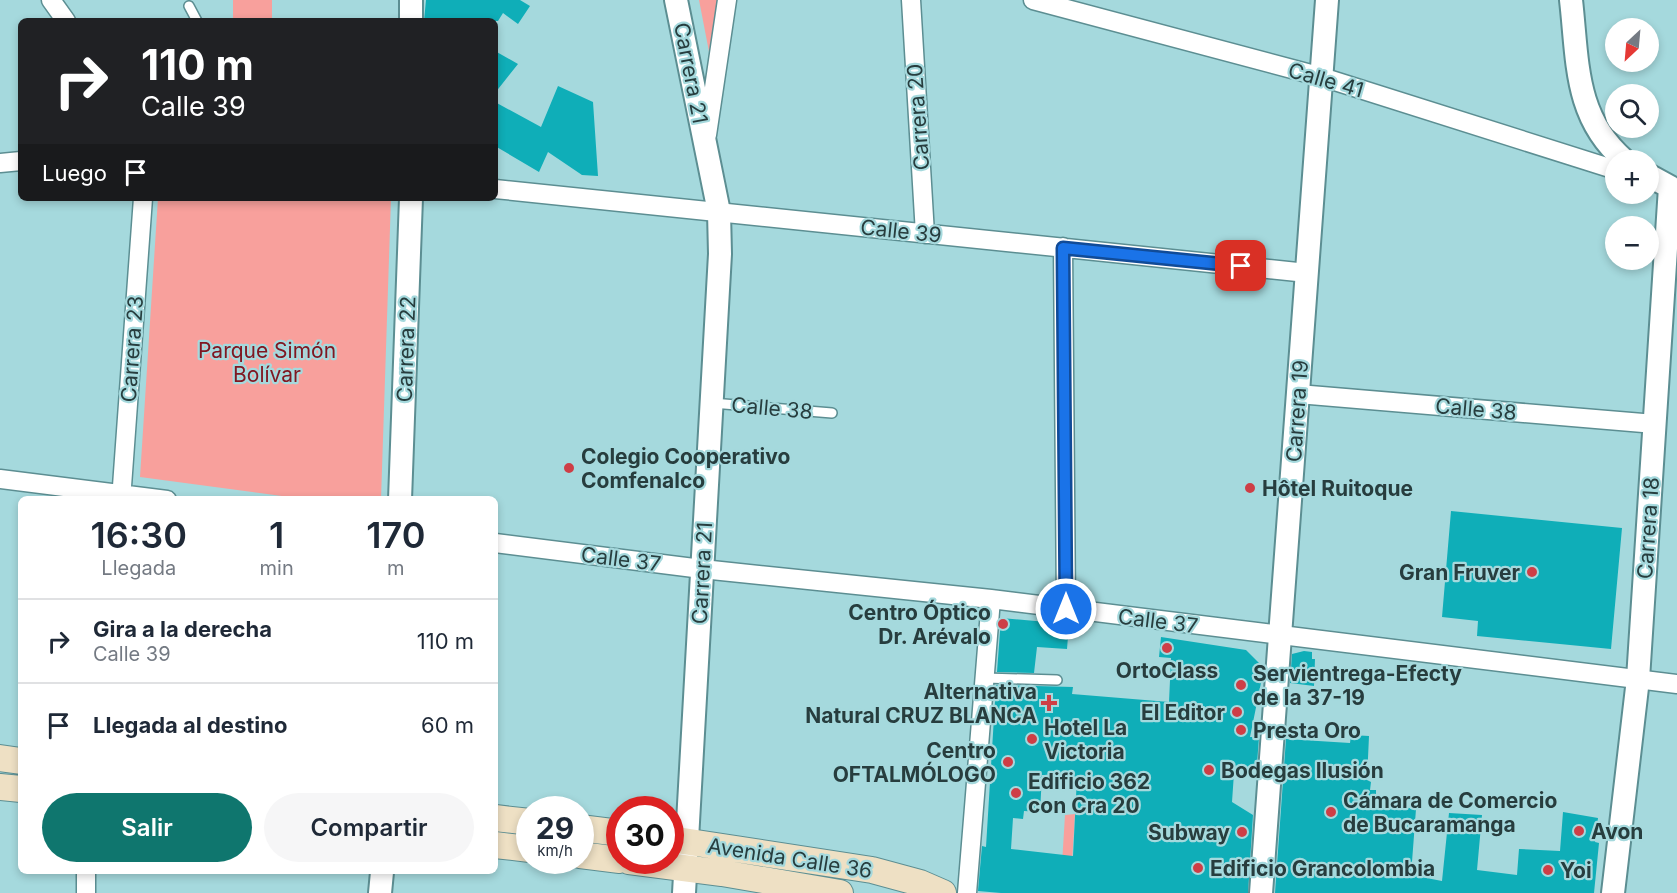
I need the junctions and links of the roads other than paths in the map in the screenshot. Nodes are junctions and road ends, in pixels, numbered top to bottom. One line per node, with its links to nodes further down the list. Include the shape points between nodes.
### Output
1 (51, 0): 10 (street)
2 (411, 0): 12 (street)
3 (676, 0): 14 (street, Carrera 21)
4 (727, 0): 14 (street, Carrera 21)
5 (911, 0): 24 (street, Carrera 20)
6 (1033, 0): 13 (street, Calle 41)
7 (1327, 0): 13 (street, Carrera 19)
8 (1571, 0): 15 (street, via 1585,106)
9 (189, 6): 11 (lane)
10 (64, 18)
11 (195, 18)
12 (411, 18)
13 (1322, 77): 18 (street, Calle 41); 26 (street, Carrera 19)
14 (706, 146): 23 (street, Carrera 21)
15 (1612, 150)
16 (18, 161): 17 (street)
17 (0, 163)
18 (1605, 167)
19 (1665, 185): 30 (street, Carrera 18)
20 (498, 189): 23 (street, Calle 39)
21 (143, 201): 32 (street, Carrera 23)
22 (411, 201): 33 (street, Carrera 22)
23 (719, 212): 24 (street, Calle 39); 28 (street, Carrera 21)
24 (925, 234): 25 (street, Calle 39)
25 (1063, 248): 26 (street, Calle 39); 37 (street)
26 (1307, 273): 27 (street, Carrera 19)
27 (1298, 394): 30 (street, Calle 38); 38 (street, Carrera 19)
28 (711, 403): 29 (lane, Calle 38); 35 (street, Carrera 21)
29 (832, 413)
30 (1655, 424): 40 (street, Carrera 18)
31 (0, 479): 32 (street)
32 (121, 496)
33 (400, 496)
34 (498, 543): 35 (street, Calle 37)
35 (702, 569): 36 (street, Calle 37); 47 (street, Carrera 21)
36 (991, 599): 37 (street, Calle 37); 39 (street)
37 (1066, 609): 38 (street, Calle 37)
38 (1280, 637): 40 (street, Calle 37); 63 (street, Carrera 19)
39 (985, 678): 41 (lane); 62 (street)
40 (1638, 679): 42 (street, Calle 37); 64 (street, Carrera 18)
41 (1057, 680)
42 (1677, 684)
43 (0, 758): 44 (main road)
44 (18, 761)
45 (0, 787): 46 (main road)
46 (18, 789)
47 (683, 796)
48 (498, 818): 49 (main road)
49 (516, 820)
50 (684, 841): 61 (main road, Avenida Calle 36, via 896,875)
51 (498, 845): 52 (main road)
52 (516, 847)
53 (684, 862): 54 (street, Carrera 21)
54 (685, 867): 59 (street, Carrera 21); 60 (main road, Avenida Calle 36)
55 (86, 874): 57 (street)
56 (382, 874): 58 (street)
57 (86, 893)
58 (380, 893)
59 (684, 893)
60 (840, 893)
61 (943, 893)
62 (967, 893)
63 (1261, 893)
64 (1613, 893)

